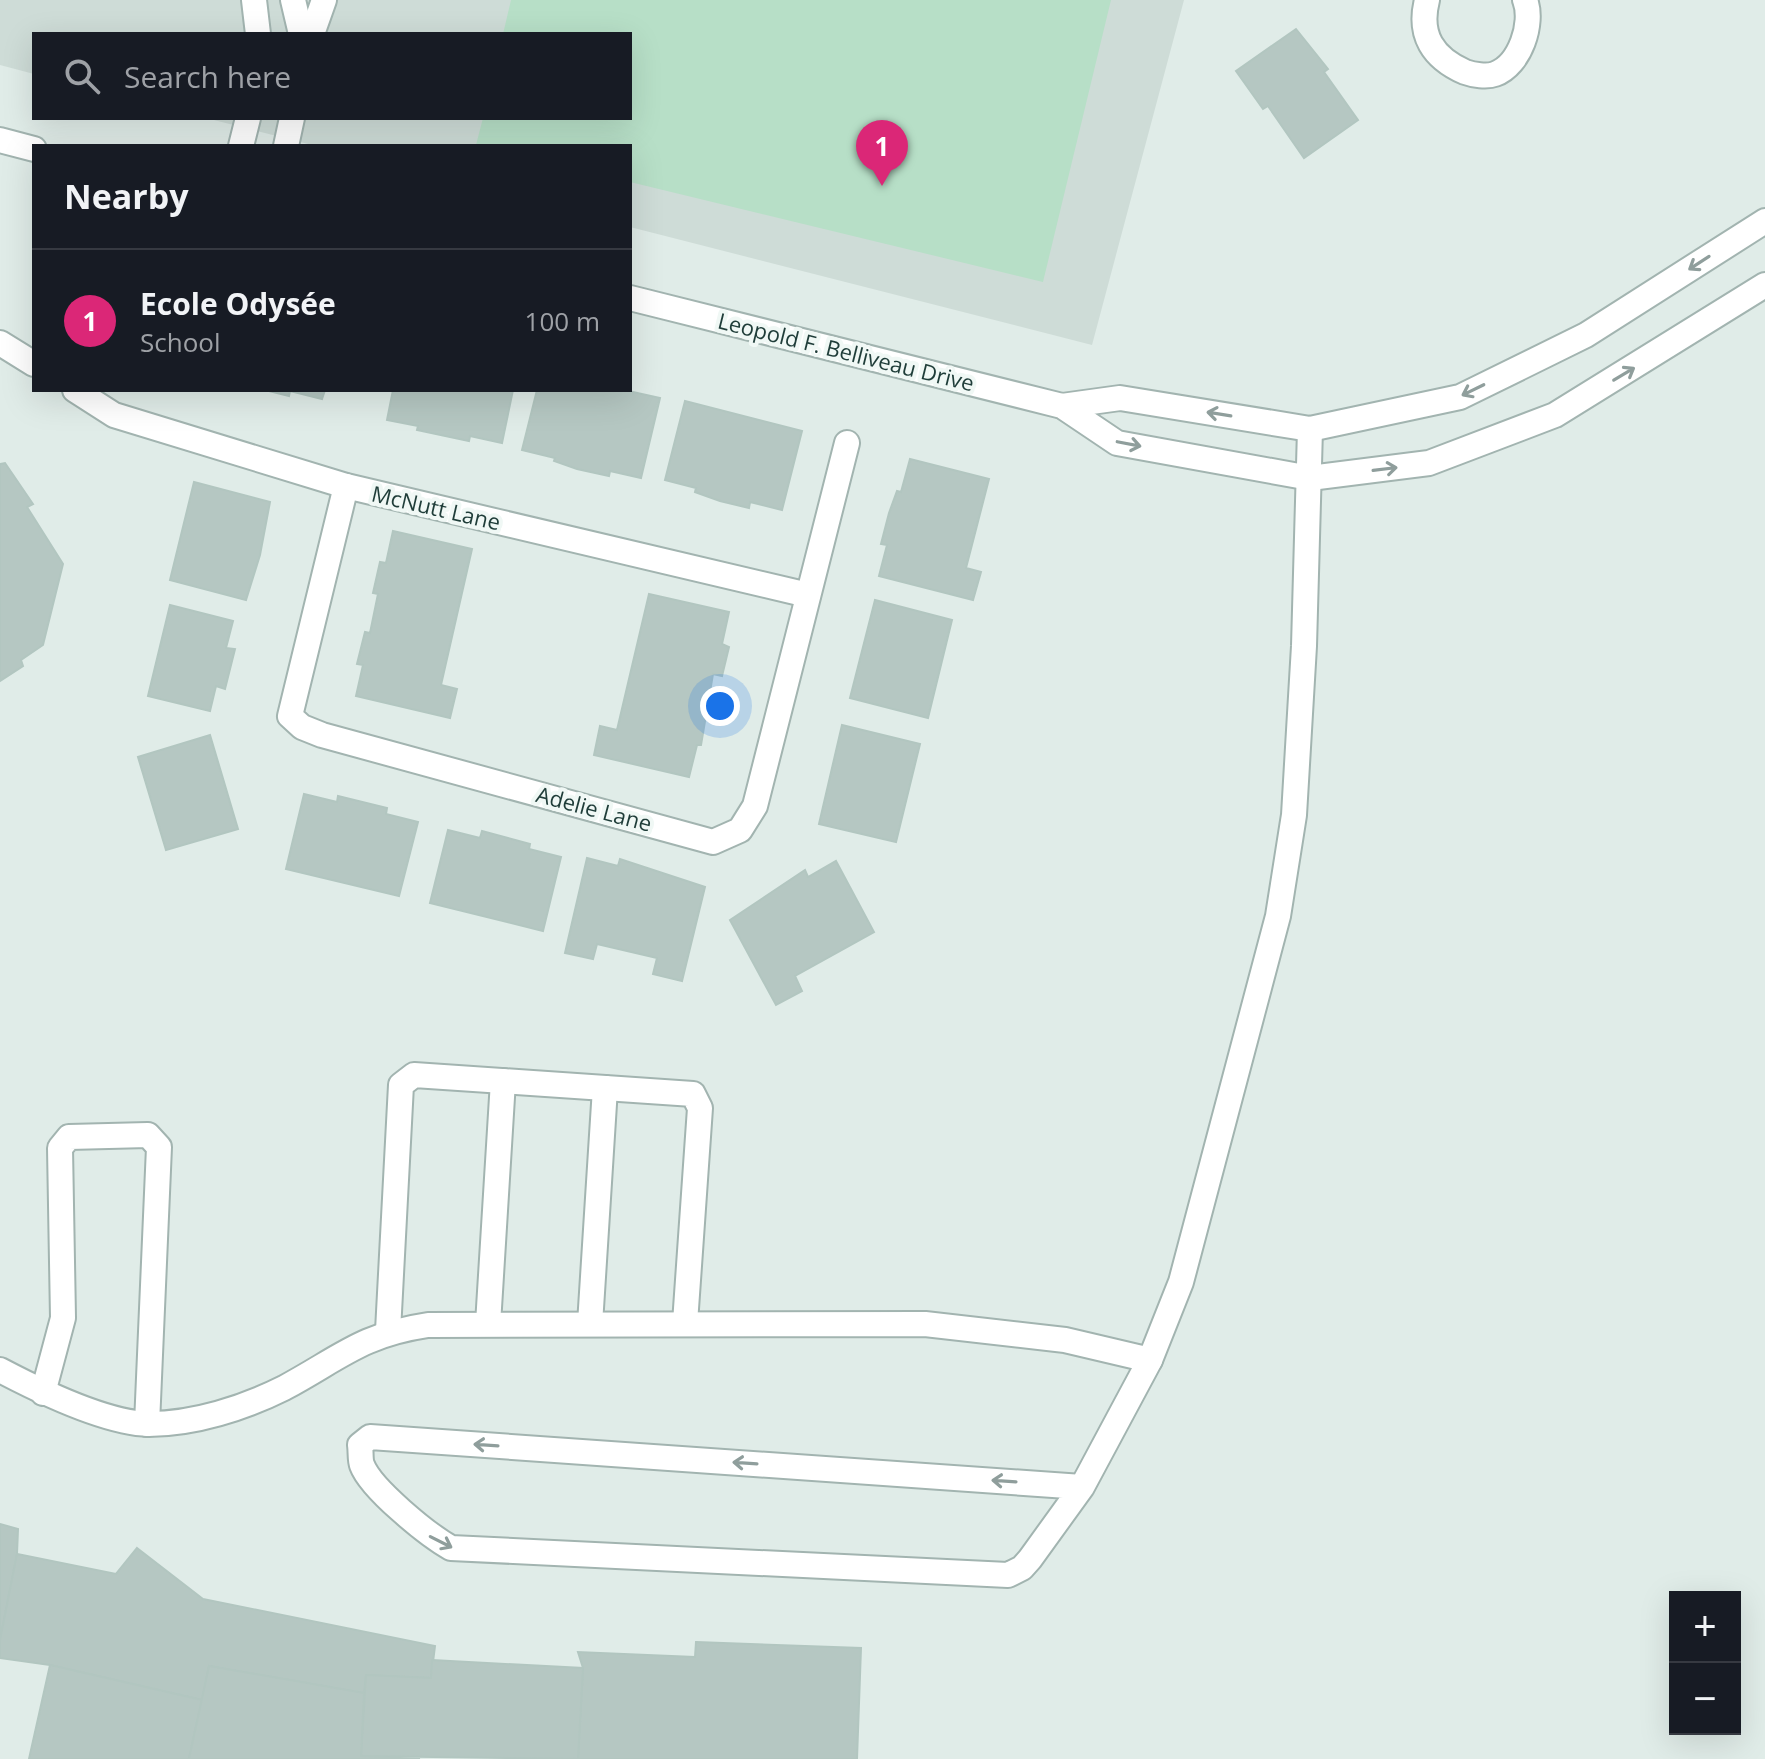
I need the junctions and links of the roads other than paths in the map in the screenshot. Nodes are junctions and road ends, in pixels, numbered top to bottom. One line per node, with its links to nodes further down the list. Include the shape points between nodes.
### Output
1 (254, 0): 6 (street)
2 (293, 0): 7 (street)
3 (324, 0): 8 (street)
4 (1427, 0): 5 (street, via 1422,18 1427,41 1444,63 1472,75 1496,74 1512,60 1526,35)
5 (1525, 0)
6 (258, 32)
7 (301, 32)
8 (313, 32)
9 (248, 120): 12 (street)
10 (292, 120): 13 (street)
11 (0, 140): 14 (street)
12 (242, 144)
13 (286, 144)
14 (32, 148)
15 (1765, 221): 22 (street, Leopold F. Belliveau Drive, one-way to 22, via 1586,335 1460,397)
16 (1765, 285): 24 (street, Leopold F. Belliveau Drive, one-way to 16, via 1429,463 1555,415)
17 (632, 298): 21 (street, Leopold F. Belliveau Drive)
18 (0, 343): 19 (street)
19 (32, 363)
20 (78, 392): 25 (street, McNutt Lane, via 114,415)
21 (1062, 406): 22 (street, Leopold F. Belliveau Drive, one-way to 21, via 1120,398); 24 (street, Leopold F. Belliveau Drive, one-way to 24, via 1117,443)
22 (1310, 429): 24 (street)
23 (847, 443): 26 (street, Adelie Lane)
24 (1310, 478): 33 (street, via 1294,815 1278,916 1181,1282)
25 (346, 486): 26 (street, McNutt Lane); 26 (street, Adelie Lane, via 290,716 302,727 713,842 740,830 755,806)
26 (808, 595)
27 (503, 1081): 28 (street); 30 (street); 32 (street, via 414,1075 401,1085)
28 (605, 1088): 29 (street, via 693,1094 700,1108); 31 (street)
29 (685, 1323): 31 (street); 33 (street, via 925,1324 1065,1340)
30 (488, 1324): 31 (street); 32 (street)
31 (590, 1324)
32 (388, 1331): 36 (street, via 283,1388 211,1416)
33 (1150, 1360): 37 (street)
34 (0, 1370): 35 (street)
35 (43, 1393): 36 (street); 36 (street, via 63,1318 60,1148 69,1137 148,1135 159,1147)
36 (147, 1424)
37 (1082, 1487): 37 (street, one-way to 37, via 370,1437 360,1445 362,1465 403,1514 451,1548 1008,1575 1030,1559)

